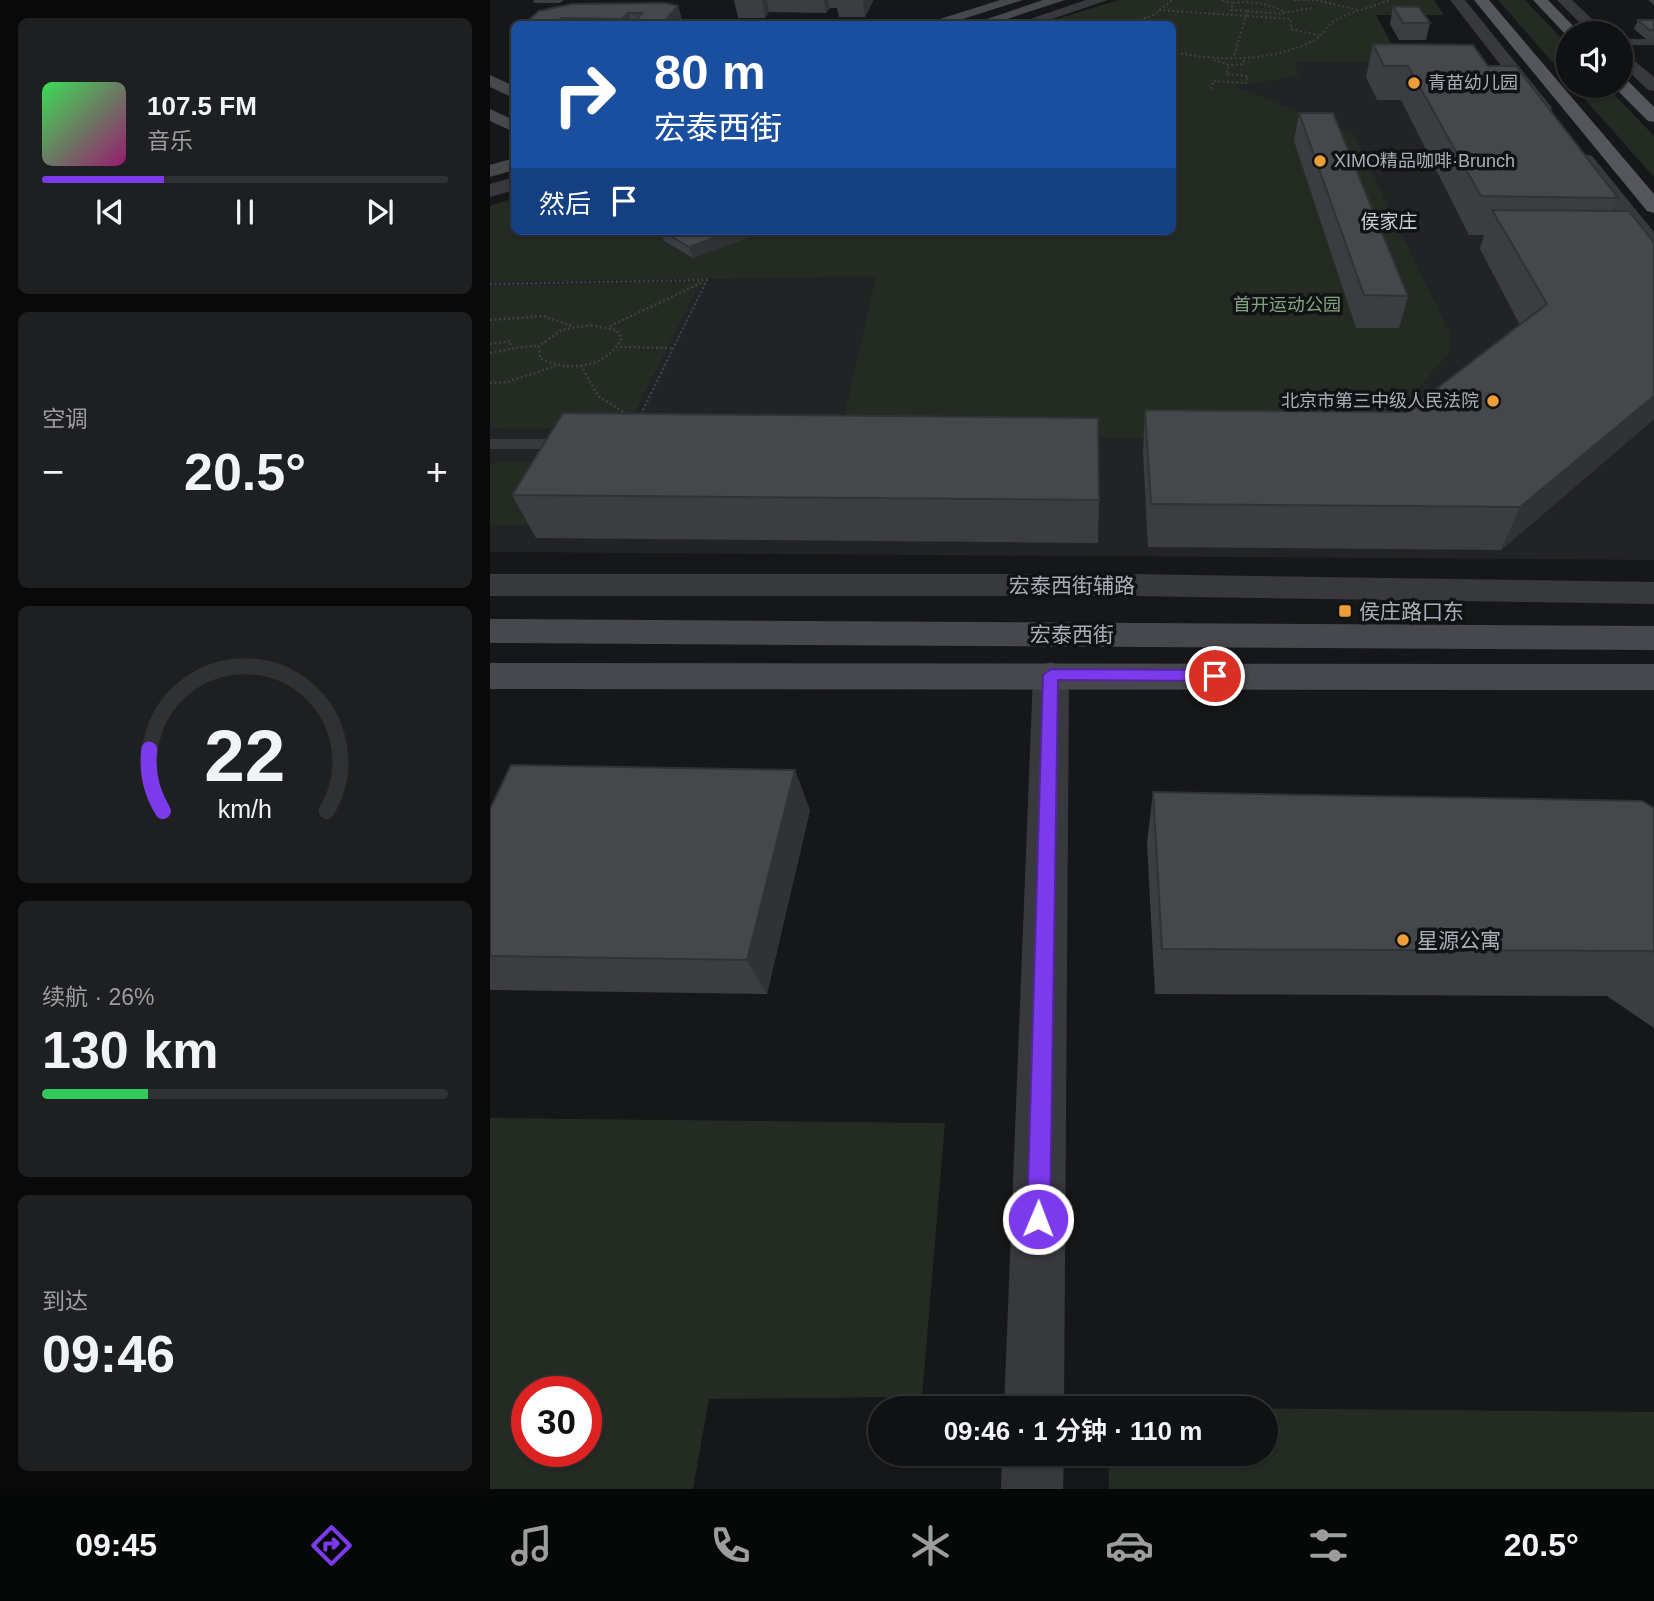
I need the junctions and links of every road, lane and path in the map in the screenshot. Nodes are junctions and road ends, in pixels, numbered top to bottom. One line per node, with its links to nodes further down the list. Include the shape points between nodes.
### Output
1 (1016, 0): 22 (street)
2 (1058, 0): 23 (street)
3 (1101, 0): 24 (street)
4 (1172, 0): 16 (path)
5 (1222, 0): 15 (path)
6 (1294, 0): 14 (path)
7 (1315, 0): 14 (path); 17 (path)
8 (1390, 0): 17 (path)
9 (1457, 0): 44 (street)
10 (1481, 0): 53 (main road)
11 (1540, 0): 26 (main road)
12 (1564, 0): 27 (street)
13 (1252, 1): 15 (path); 19 (path)
14 (1301, 2): 19 (path, via 1312,8)
15 (1233, 3): 18 (path, via 1231,10)
16 (1158, 10): 20 (path); 25 (path)
17 (1359, 10): 28 (path, via 1332,22)
18 (1247, 12): 19 (path); 20 (path)
19 (1283, 12): 21 (path)
20 (1246, 16): 21 (path); 32 (path)
21 (1282, 19): 28 (path, via 1291,19 1291,29)
22 (942, 21)
23 (986, 21)
24 (1033, 21)
25 (1134, 21)
26 (1560, 21)
27 (1586, 21)
28 (1321, 36): 33 (path, via 1298,48)
29 (1633, 42): 30 (lane)
30 (1654, 42)
31 (1176, 53): 34 (path)
32 (1234, 56): 33 (path); 34 (path)
33 (1245, 59): 35 (path, via 1242,64)
34 (1214, 60): 35 (path)
35 (1229, 65): 39 (path, via 1226,74 1248,76 1246,83 1213,81)
36 (1633, 66): 38 (street)
37 (490, 80): 40 (street)
38 (1654, 86)
39 (1212, 89)
40 (511, 91)
41 (1633, 96): 43 (main road)
42 (490, 114): 45 (street)
43 (1654, 117)
44 (1551, 118)
45 (511, 126)
46 (511, 149): 48 (street)
47 (1577, 150): 54 (street)
48 (490, 155)
49 (511, 165): 50 (street)
50 (490, 172)
51 (511, 184): 52 (street)
52 (490, 191)
53 (1654, 207)
54 (1654, 246)
55 (707, 280): 56 (path); 59 (path); 64 (path)
56 (490, 284)
57 (490, 320): 58 (path, via 561,318)
58 (573, 327): 59 (path); 62 (path)
59 (609, 327): 63 (path, via 620,334)
60 (490, 344): 61 (path, via 503,340)
61 (511, 346): 62 (path); 65 (path)
62 (539, 346): 67 (path, via 540,358)
63 (620, 347): 64 (path); 66 (path, via 607,357)
64 (674, 348): 66 (path, via 636,420 598,396)
65 (491, 355)
66 (581, 365): 67 (path)
67 (556, 366): 68 (path)
68 (490, 383)
69 (490, 444): 70 (lane)
70 (585, 444)
71 (490, 584): 72 (street, 宏泰西街辅路, via 1130,585)
72 (1654, 593)
73 (490, 631): 74 (street, 宏泰西街)
74 (1654, 638)
75 (1051, 675): 76 (street, 宏泰西街); 77 (street, 宏泰西街); 78 (street)
76 (490, 676)
77 (1654, 677)
78 (1034, 1396)
79 (1033, 1466): 80 (street)
80 (1032, 1489)

